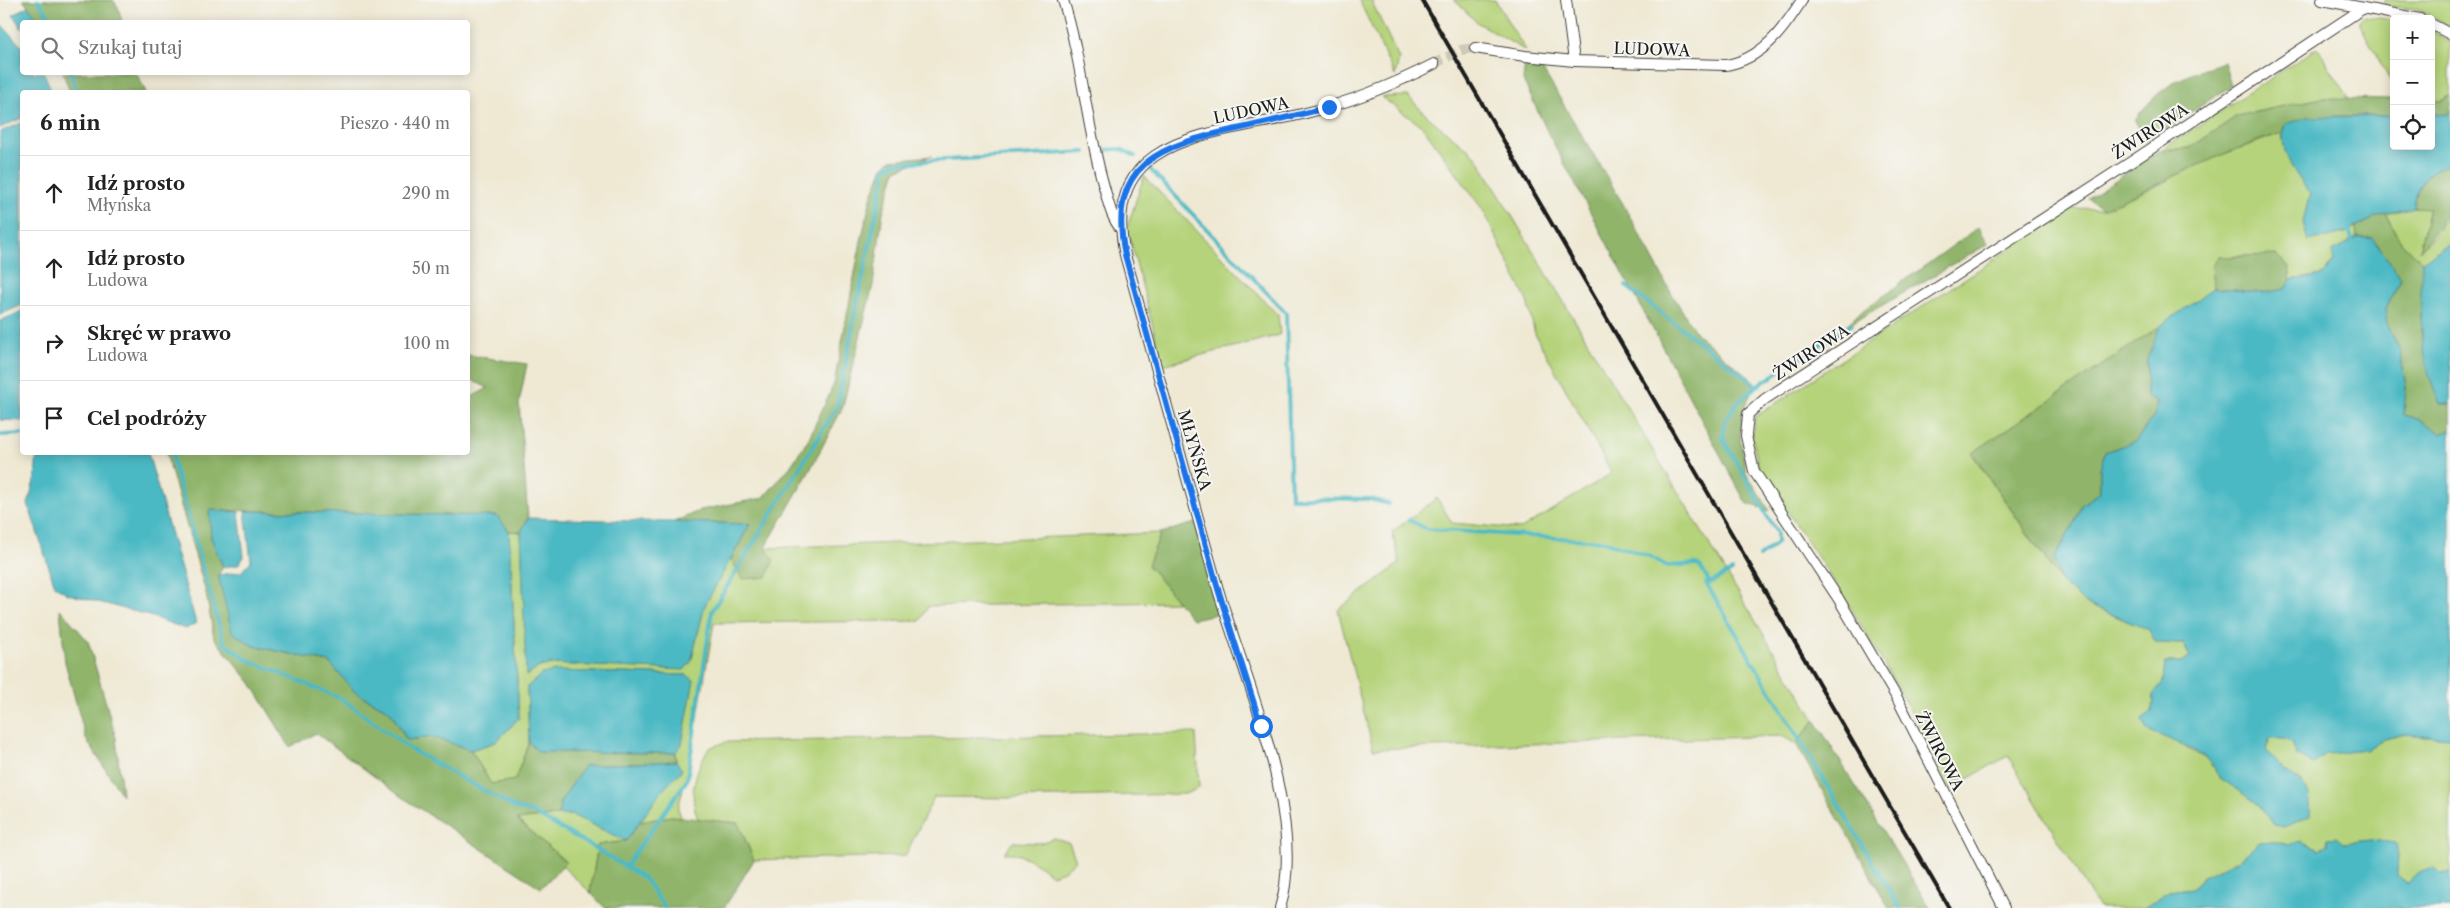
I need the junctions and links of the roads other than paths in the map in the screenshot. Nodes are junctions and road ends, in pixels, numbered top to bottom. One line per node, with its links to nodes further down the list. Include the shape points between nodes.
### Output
1 (1063, 0): 12 (street, MŁYŃSKA, via 1076,47 1097,161 1114,220)
2 (1566, 0): 10 (street)
3 (1802, 0): 10 (street, LUDOWA, via 1771,41 1738,63 1695,66)
4 (2322, 0): 5 (street)
5 (2362, 9): 6 (street); 14 (street, ŻWIROWA, via 1765,399 1748,414 1746,436 1754,471 1838,598 1897,698)
6 (2397, 15)
7 (2435, 26): 8 (street)
8 (2450, 34)
9 (1475, 48): 10 (street, LUDOWA)
10 (1574, 61)
11 (1434, 64): 12 (street, LUDOWA, via 1379,90 1329,107 1190,139 1157,153 1133,177 1125,197)
12 (1121, 229): 13 (street, MŁYŃSKA, via 1125,255 1218,589 1275,770 1286,832 1286,888)
13 (1280, 908)
14 (2004, 908)

